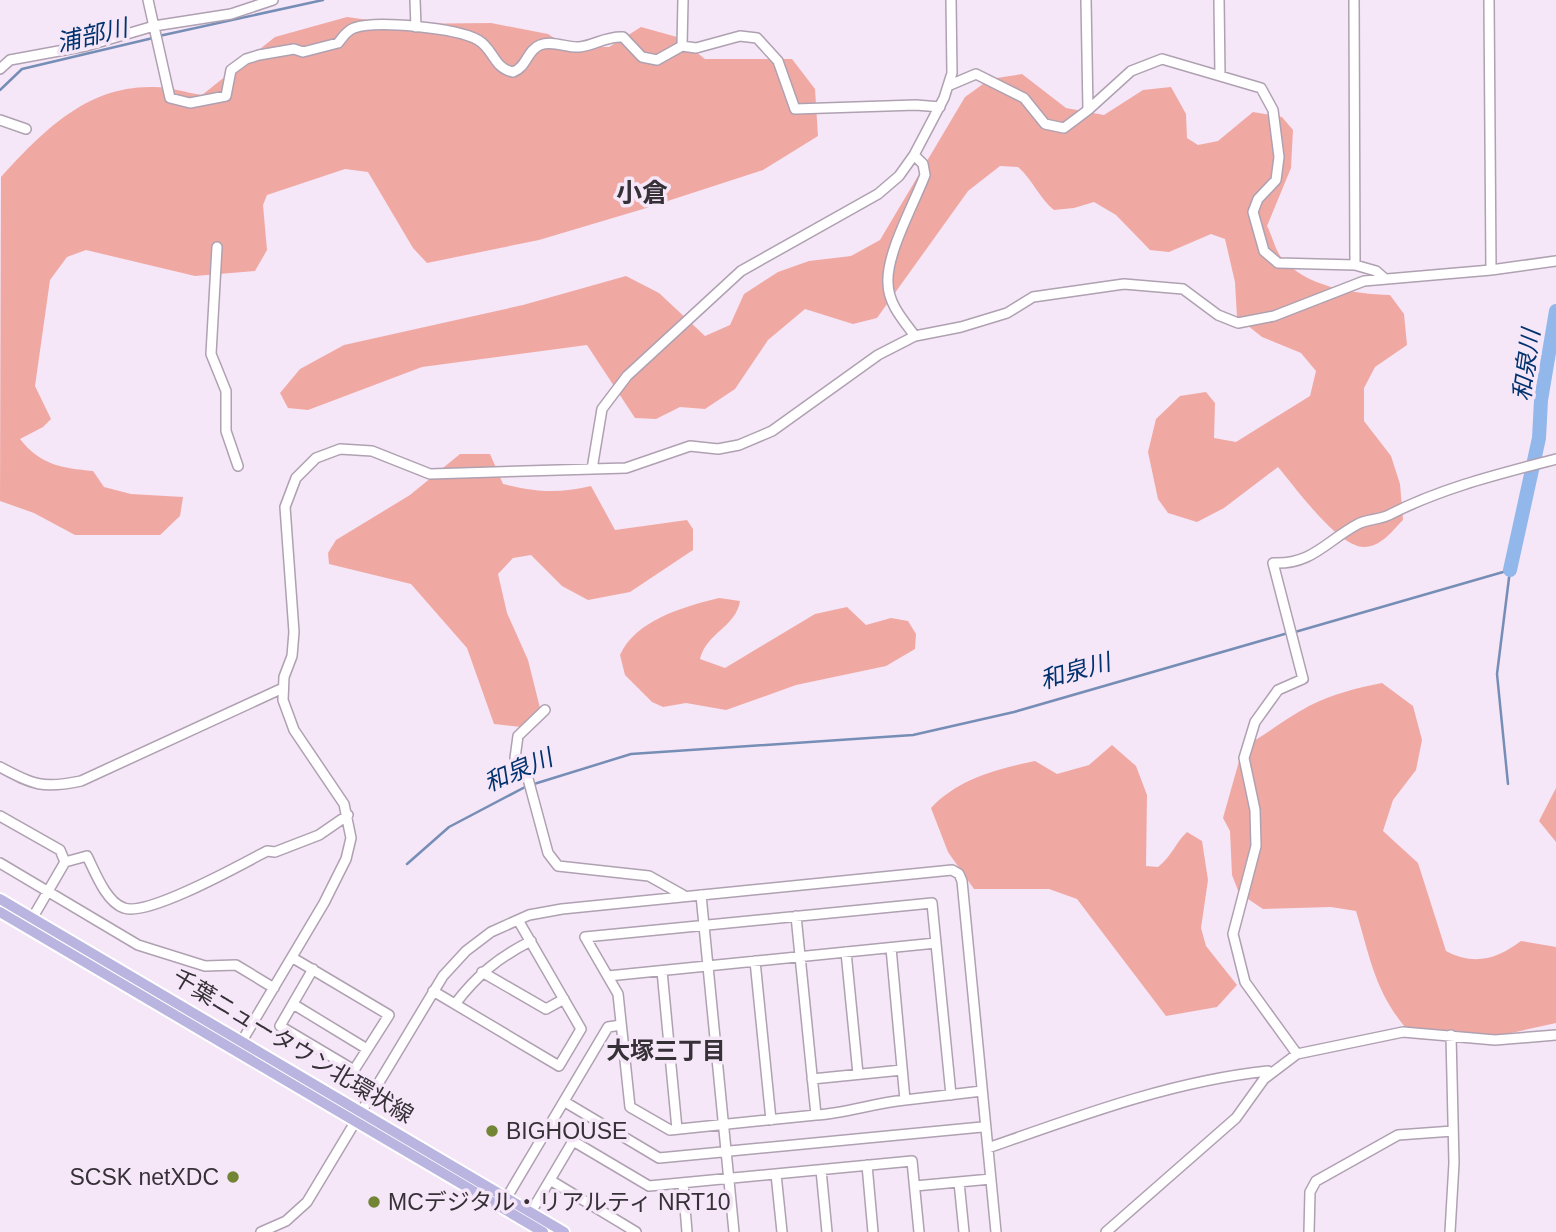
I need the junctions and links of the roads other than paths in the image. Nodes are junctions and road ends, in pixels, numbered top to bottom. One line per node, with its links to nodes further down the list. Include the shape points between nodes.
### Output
1 (148, 0): 10 (street)
2 (273, 0): 10 (street, via 231,14)
3 (415, 0): 11 (street)
4 (683, 0): 12 (street)
5 (951, 0): 15 (street)
6 (1086, 0): 17 (street)
7 (1219, 0): 14 (street)
8 (1354, 0): 23 (street)
9 (1489, 0): 24 (street)
10 (154, 26): 11 (street, via 170,98 190,103 226,96 231,69 246,59 338,43 355,28); 13 (street, via 86,46 10,60)
11 (415, 27): 12 (street, via 447,28 480,41 498,66 513,72 524,65 532,50 549,43 579,47 623,37 642,57 657,60)
12 (682, 46): 16 (street, via 696,48 740,36 757,38 778,61 795,109)
13 (0, 69)
14 (1220, 75): 17 (street, via 1157,60 1131,71); 23 (street, via 1261,88 1273,110 1279,174 1253,212 1268,258 1278,263)
15 (950, 85): 16 (street); 17 (street, via 976,74 1024,98 1041,121 1057,128 1072,125)
16 (940, 107): 20 (street)
17 (1087, 110)
18 (0, 120): 19 (street)
19 (26, 129)
20 (914, 155): 26 (street, via 923,164 925,175 892,259 887,284 894,306); 29 (street, via 900,176 878,194 741,271 627,376 602,409)
21 (216, 247): 28 (street, via 211,354 226,391 226,431)
22 (1555, 261): 24 (street)
23 (1355, 265): 25 (street)
24 (1491, 270): 25 (street)
25 (1384, 278): 26 (street, via 1364,281 1274,316 1238,323 1218,315 1183,289 1124,284 1033,297 1007,313)
26 (915, 336): 29 (street, via 841,379 772,431 739,445 719,449 690,446 626,468)
27 (1556, 458): 69 (street, via 1453,487 1359,524 1302,561 1273,563 1303,679 1278,690 1255,722 1244,758 1255,810 1256,846 1233,934 1245,982)
28 (239, 466)
29 (592, 469): 30 (street, via 430,474 372,451 340,449 316,458 296,478 285,507 294,632)
30 (283, 688): 32 (street, via 81,781 31,784); 33 (street, via 286,714 294,730)
31 (545, 710): 39 (street, via 518,736 515,758 527,775 548,853 558,866 649,876)
32 (0, 767)
33 (348, 815): 35 (street, via 319,835 267,851 204,885 140,910 117,905 87,856); 51 (street, via 351,838 346,859)
34 (0, 816): 35 (street, via 60,850)
35 (65, 862): 37 (street)
36 (0, 863): 37 (street)
37 (49, 892): 43 (street); 58 (street, via 138,945 205,966 236,965)
38 (701, 894): 39 (street); 45 (street); 74 (street, via 956,871 962,881)
39 (684, 896): 44 (street, via 562,909)
40 (0, 898): 43 (main road, 千葉ニュータウン北環状線)
41 (0, 912): 68 (main road, 千葉ニュータウン北環状線)
42 (796, 916): 45 (street); 47 (street, via 932,903); 50 (street)
43 (33, 918): 66 (main road, 千葉ニュータウン北環状線)
44 (518, 919): 46 (street); 59 (street, via 478,941)
45 (704, 925): 53 (street); 57 (street, via 585,937)
46 (531, 941): 56 (street, via 499,957); 60 (street)
47 (936, 943): 48 (street); 75 (street)
48 (891, 948): 49 (street); 70 (street)
49 (846, 952): 50 (street); 72 (street)
50 (800, 957): 52 (street); 73 (street)
51 (293, 958): 54 (street); 58 (street)
52 (755, 961): 53 (street); 80 (street)
53 (708, 966): 55 (street); 82 (street)
54 (313, 969): 61 (street); 67 (street, via 388,1015)
55 (662, 971): 57 (street); 84 (street)
56 (482, 972): 60 (street, via 545,1009); 62 (street)
57 (608, 976): 63 (street, via 618,994)
58 (274, 988): 66 (street)
59 (433, 991): 62 (street); 78 (street)
60 (564, 999): 62 (street, via 581,1029 559,1066)
61 (293, 1004): 67 (street); 67 (street, via 280,1026 354,1070)
62 (455, 1004)
63 (621, 1025): 77 (street, via 608,1027); 84 (street, via 630,1107 670,1130)
64 (1451, 1035): 65 (street, via 1495,1040); 69 (street, via 1403,1032); 85 (street)
65 (1556, 1035)
66 (242, 1040): 68 (street); 78 (main road, 千葉ニュータウン北環状線)
67 (367, 1049)
68 (235, 1051): 81 (main road, 千葉ニュータウン北環状線)
69 (1297, 1054): 110 (street, via 1264,1079 1236,1118)
70 (902, 1070): 72 (street); 76 (street)
71 (1268, 1071): 86 (street, via 1180,1087)
72 (858, 1074): 73 (street)
73 (812, 1079): 79 (street)
74 (982, 1091): 75 (street); 86 (street)
75 (951, 1095): 76 (street)
76 (905, 1100): 79 (street, via 875,1103 846,1114)
77 (565, 1102): 83 (street, via 659,1158); 96 (street)
78 (362, 1111): 81 (street); 97 (main road, 千葉ニュータウン北環状線)
79 (816, 1115): 80 (street)
80 (771, 1120): 82 (street)
81 (356, 1122): 97 (main road, 千葉ニュータウン北環状線); 98 (street, via 307,1202 286,1221)
82 (724, 1125): 84 (street); 90 (street)
83 (982, 1126)
84 (677, 1129)
85 (1453, 1131): 111 (street, via 1398,1135 1316,1181 1310,1192); 112 (street)
86 (988, 1148): 91 (street)
87 (867, 1165): 88 (street); 95 (street, via 912,1161); 106 (street)
88 (821, 1170): 89 (street); 105 (street)
89 (776, 1174): 90 (street); 104 (street)
90 (729, 1178): 94 (street); 103 (street)
91 (991, 1179): 93 (street); 109 (street)
92 (550, 1180): 94 (street, via 573,1141 649,1186); 97 (street); 101 (street)
93 (959, 1182): 95 (street); 108 (street)
94 (682, 1183): 102 (street)
95 (915, 1186): 107 (street)
96 (510, 1192)
97 (527, 1214): 99 (main road, 千葉ニュータウン北環状線); 100 (main road, 千葉ニュータウン北環状線)
98 (261, 1232)
99 (543, 1232)
100 (564, 1232)
101 (636, 1232)
102 (687, 1232)
103 (734, 1232)
104 (782, 1232)
105 (827, 1232)
106 (873, 1232)
107 (919, 1232)
108 (964, 1232)
109 (996, 1232)
110 (1107, 1232)
111 (1309, 1232)
112 (1450, 1232)

